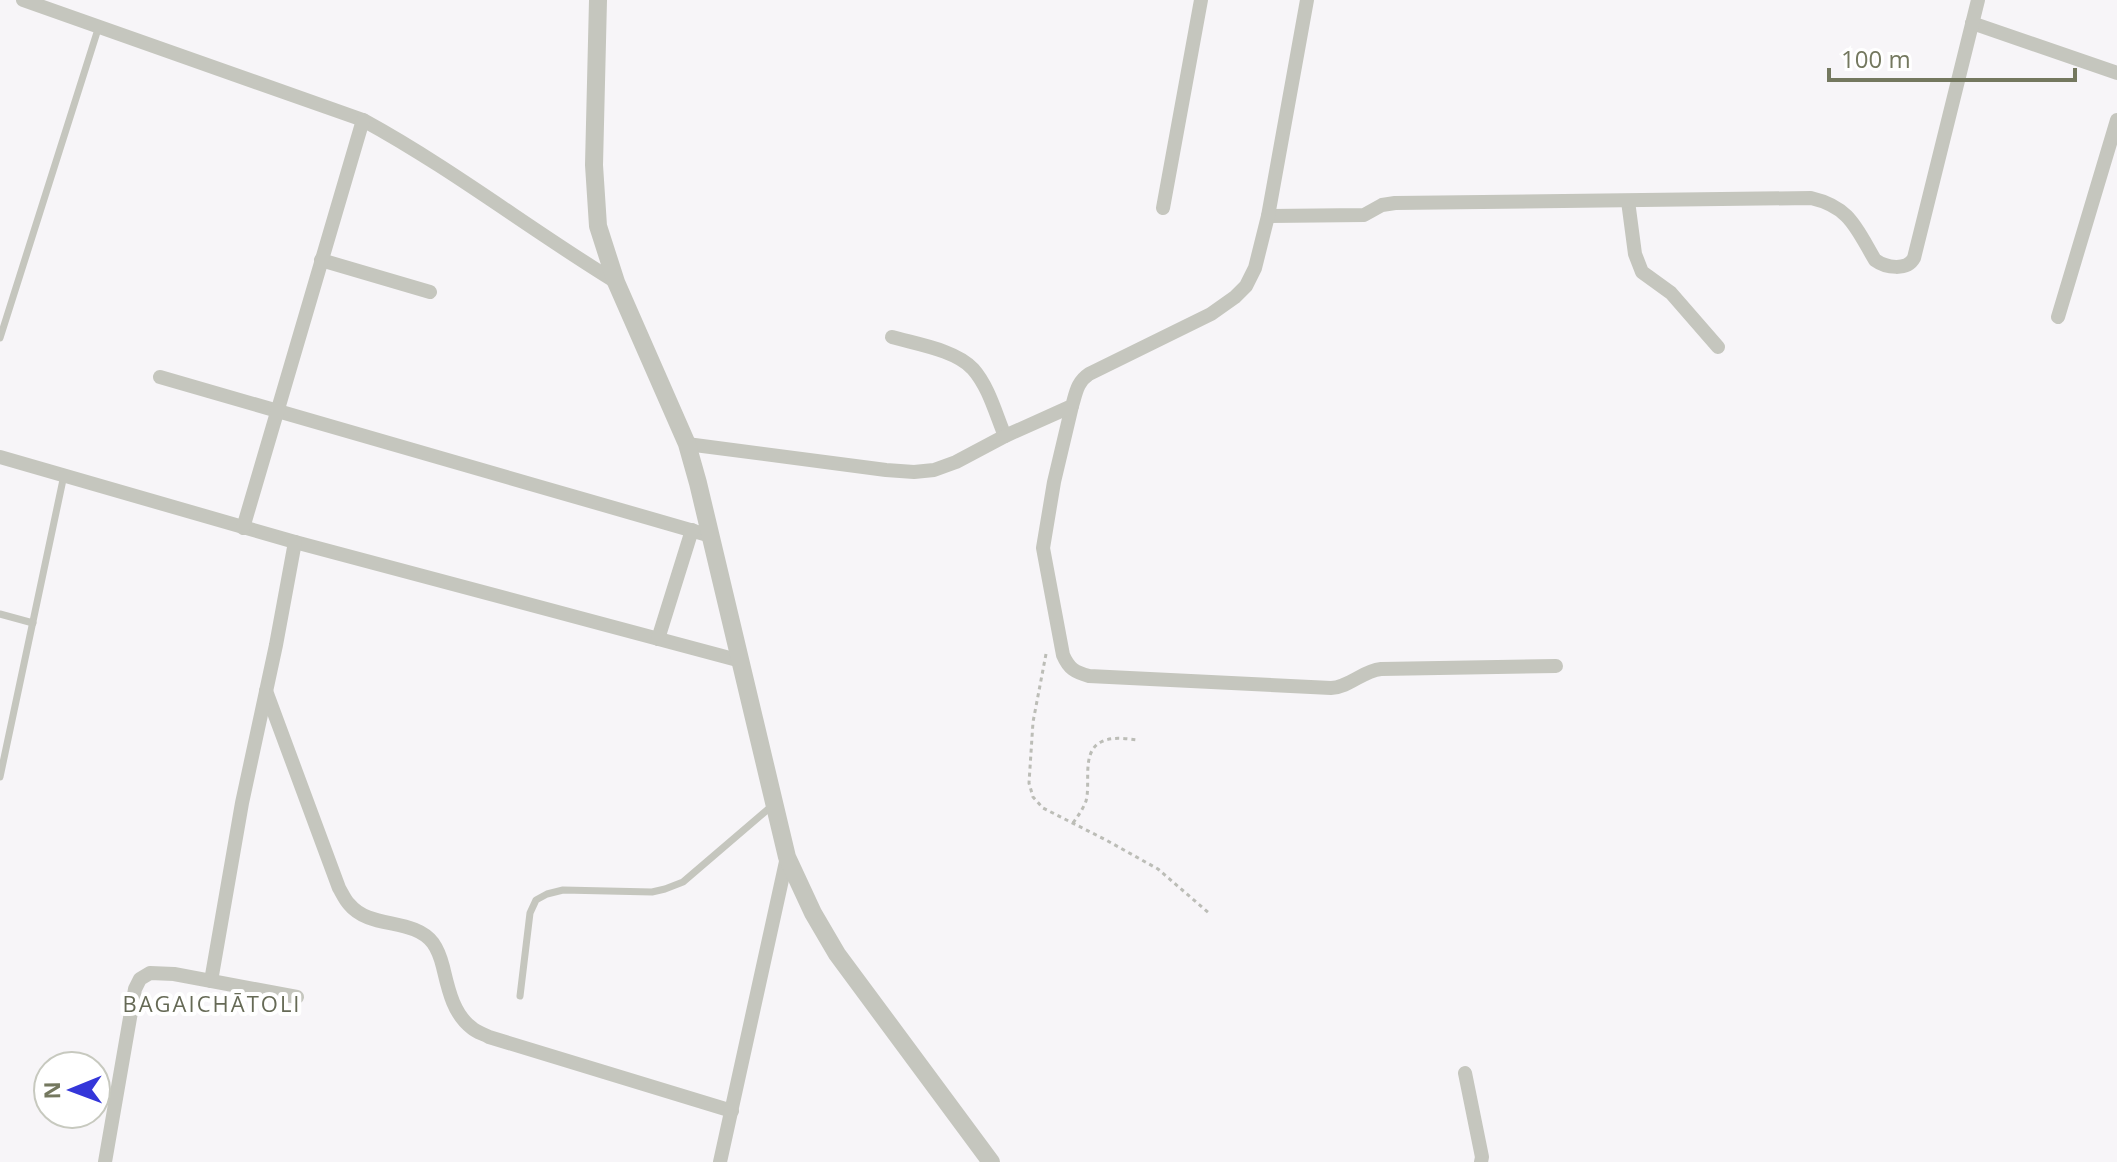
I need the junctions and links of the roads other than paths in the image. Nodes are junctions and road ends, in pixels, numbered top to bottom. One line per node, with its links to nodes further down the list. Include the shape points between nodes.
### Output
1 (23, 0): 7 (street)
2 (598, 0): 15 (street, via 594,165 598,226)
3 (1201, 0): 12 (street)
4 (1307, 0): 13 (street)
5 (1978, 0): 6 (street)
6 (1972, 23): 8 (street); 11 (street, via 1911,264 1881,264 1849,218 1837,207 1811,198)
7 (99, 26): 9 (street); 19 (lane)
8 (2117, 73)
9 (363, 120): 14 (street); 15 (street)
10 (2117, 120): 17 (street)
11 (1628, 201): 13 (street, via 1395,203 1364,215); 20 (street, via 1642,272 1671,293)
12 (1163, 208)
13 (1268, 216): 22 (street, via 1255,268 1235,297 1082,379)
14 (321, 260): 16 (street); 23 (street)
15 (616, 282): 25 (street)
16 (430, 292)
17 (2058, 317)
18 (892, 337): 24 (street, via 965,362 983,383)
19 (0, 338)
20 (1718, 347)
21 (160, 377): 23 (street)
22 (1072, 406): 24 (street); 36 (street, via 1043,548 1063,655 1075,672 1340,688 1381,669)
23 (277, 409): 28 (street); 29 (street)
24 (1005, 436): 25 (street, via 956,462 914,472)
25 (687, 444): 30 (street)
26 (0, 457): 27 (street)
27 (64, 475): 28 (street); 33 (lane)
28 (243, 528): 31 (street)
29 (692, 530): 30 (street); 34 (street)
30 (711, 536): 35 (street)
31 (295, 542): 34 (street); 37 (street)
32 (0, 614): 33 (lane)
33 (33, 623): 38 (lane)
34 (658, 639): 35 (street)
35 (741, 661): 39 (street)
36 (1556, 666)
37 (266, 691): 41 (street); 45 (street, via 349,905 433,943 451,998 472,1028)
38 (0, 777)
39 (774, 804): 40 (street); 42 (lane, via 683,882 632,893 563,890 536,900)
40 (787, 857): 45 (street); 48 (street, via 837,954)
41 (211, 981): 43 (street); 46 (street, via 161,973 140,979)
42 (520, 996)
43 (297, 997)
44 (1465, 1073): 49 (street)
45 (732, 1111): 47 (street)
46 (105, 1162)
47 (720, 1162)
48 (991, 1162)
49 (1481, 1162)

